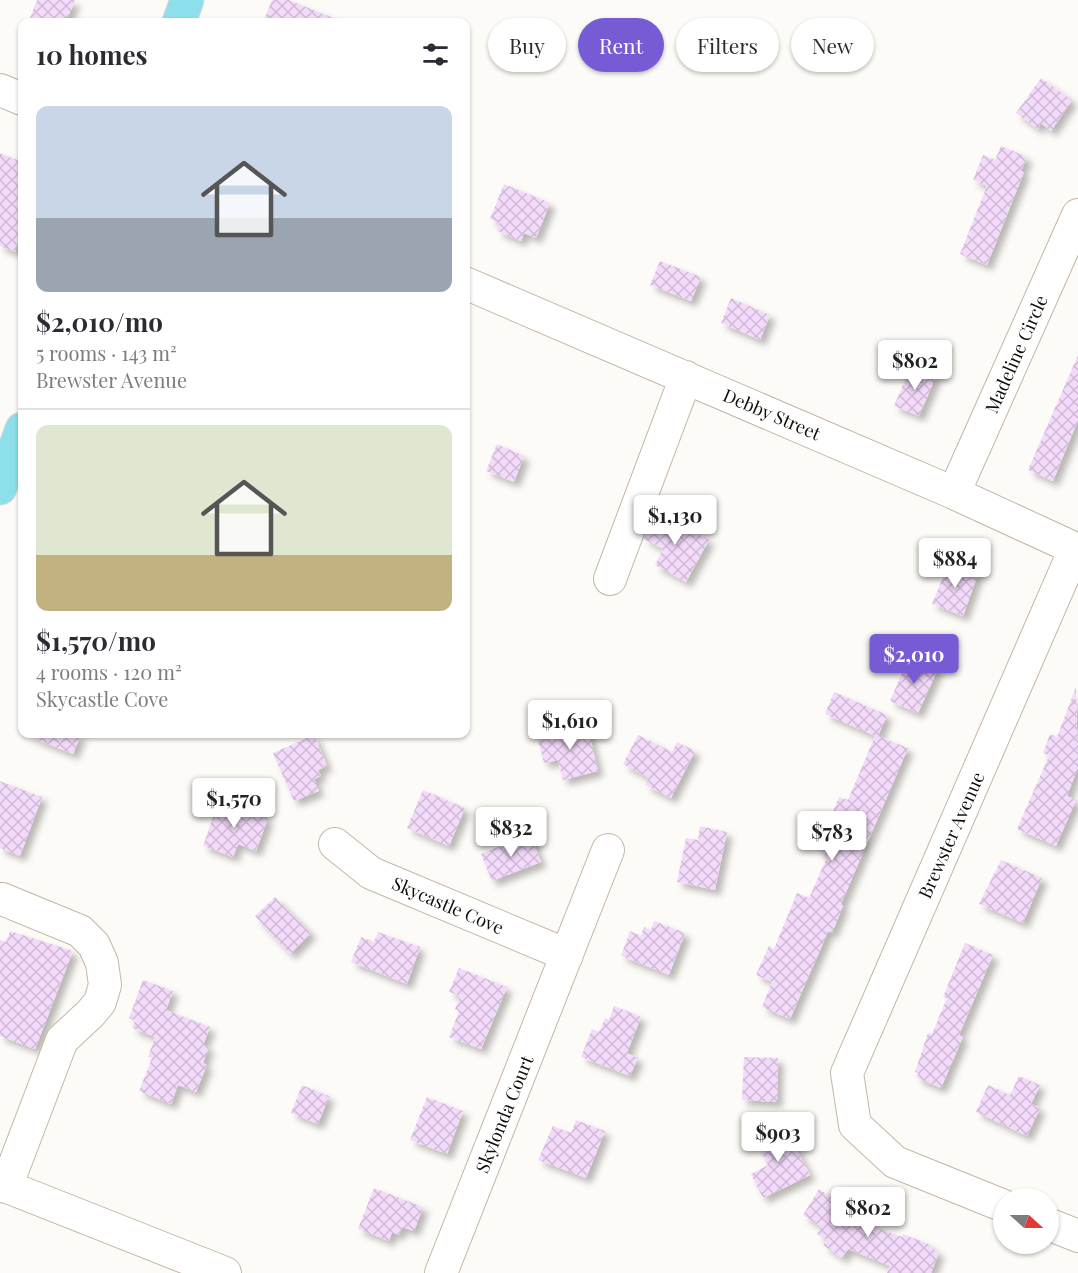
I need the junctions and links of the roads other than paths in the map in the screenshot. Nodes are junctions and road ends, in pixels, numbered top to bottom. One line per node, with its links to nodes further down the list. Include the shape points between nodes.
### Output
1 (187, 0): 2 (main road)
2 (180, 18)
3 (0, 90): 4 (street)
4 (18, 97)
5 (1078, 215): 10 (street, Madeline Circle)
6 (470, 285): 7 (street, Debby Street)
7 (686, 377): 10 (street, Debby Street); 12 (street)
8 (18, 440): 9 (main road)
9 (0, 488)
10 (954, 493): 11 (street, Debby Street)
11 (1077, 550): 18 (street, Brewster Avenue, via 847,1073 855,1125 895,1162)
12 (610, 579)
13 (335, 844): 16 (street, Skycastle Cove, via 371,873)
14 (608, 850): 16 (street, Skylonda Court)
15 (2, 900): 17 (street, via 80,931 94,945 105,985 92,1013 62,1040)
16 (567, 955): 22 (street, Skylonda Court)
17 (3, 1186): 21 (street)
18 (993, 1202)
19 (1059, 1228): 20 (street)
20 (1078, 1236)
21 (223, 1273)
22 (441, 1273)

